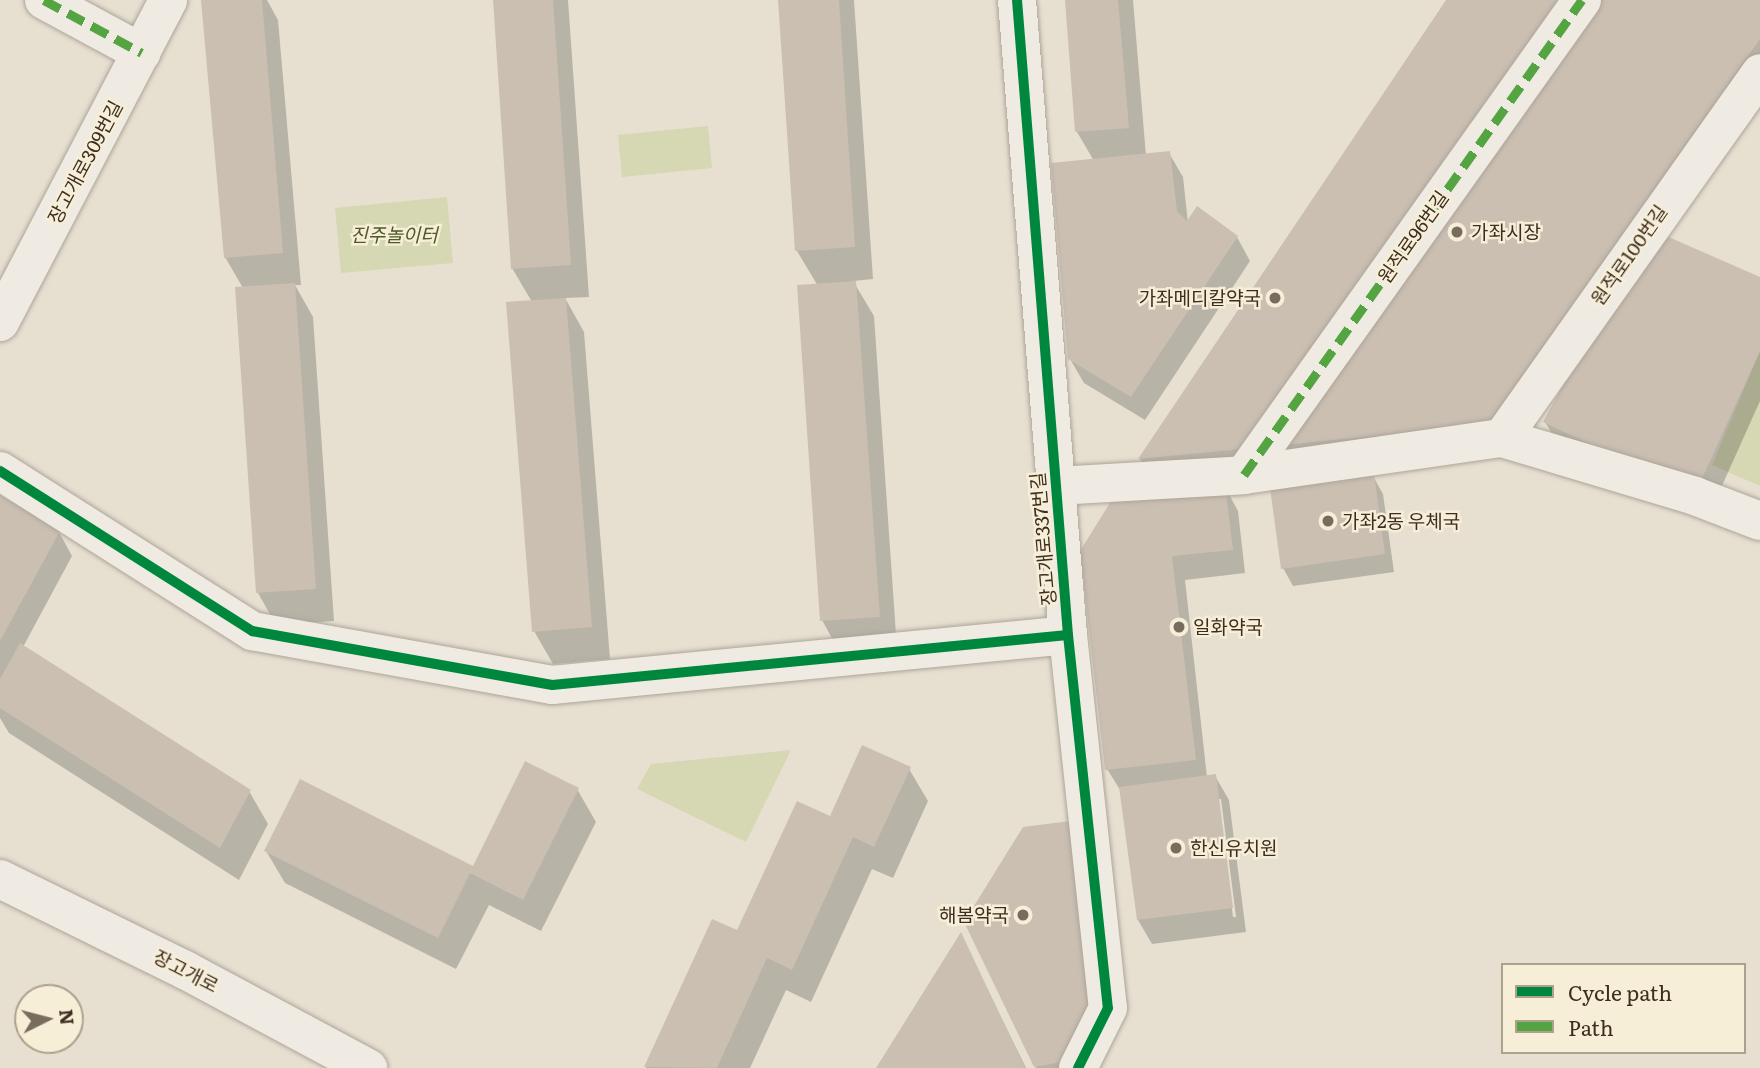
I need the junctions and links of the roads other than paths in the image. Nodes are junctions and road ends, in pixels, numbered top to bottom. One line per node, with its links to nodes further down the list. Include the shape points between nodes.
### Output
1 (44, 0): 5 (street)
2 (168, 0): 5 (street, 장고개로309번길)
3 (1017, 0): 11 (street, 장고개로337번길)
4 (1582, 0): 10 (street, 원적로96번길)
5 (142, 53): 7 (street, 장고개로309번길)
6 (1760, 73): 8 (street, 원적로100번길)
7 (0, 323)
8 (1502, 438): 10 (street); 12 (street, via 1695,496)
9 (0, 471): 13 (street, via 251,631 552,685)
10 (1244, 475): 11 (street)
11 (1056, 486): 13 (street, 장고개로337번길)
12 (1760, 521)
13 (1068, 635): 16 (street, 장고개로337번길, via 1108,1008)
14 (0, 880): 15 (street, 장고개로, via 185,970)
15 (368, 1068)
16 (1078, 1068)

